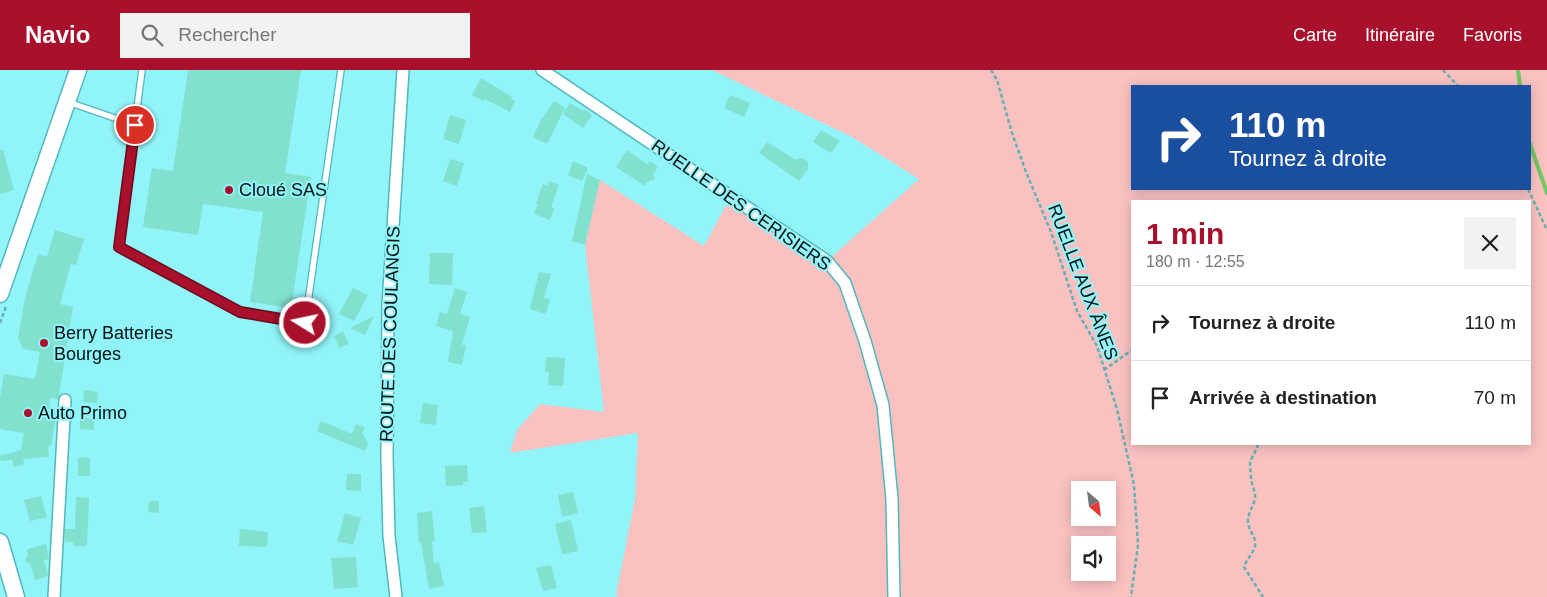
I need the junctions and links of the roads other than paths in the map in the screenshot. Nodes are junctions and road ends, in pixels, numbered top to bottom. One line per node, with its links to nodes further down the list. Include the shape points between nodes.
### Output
1 (78, 70): 6 (main road)
2 (142, 70): 7 (lane)
3 (342, 70): 7 (lane, via 305,323 240,312 119,247)
4 (403, 70): 13 (street, ROUTE DES COULANGIS, via 388,305 389,536)
5 (542, 70): 14 (street, RUELLE DES CERISIERS, via 827,261 845,283 883,405 892,499)
6 (67, 102): 7 (lane); 8 (main road)
7 (135, 125)
8 (0, 294)
9 (65, 400): 12 (street)
10 (0, 542): 11 (main road)
11 (16, 597)
12 (54, 597)
13 (396, 597)
14 (894, 597)

